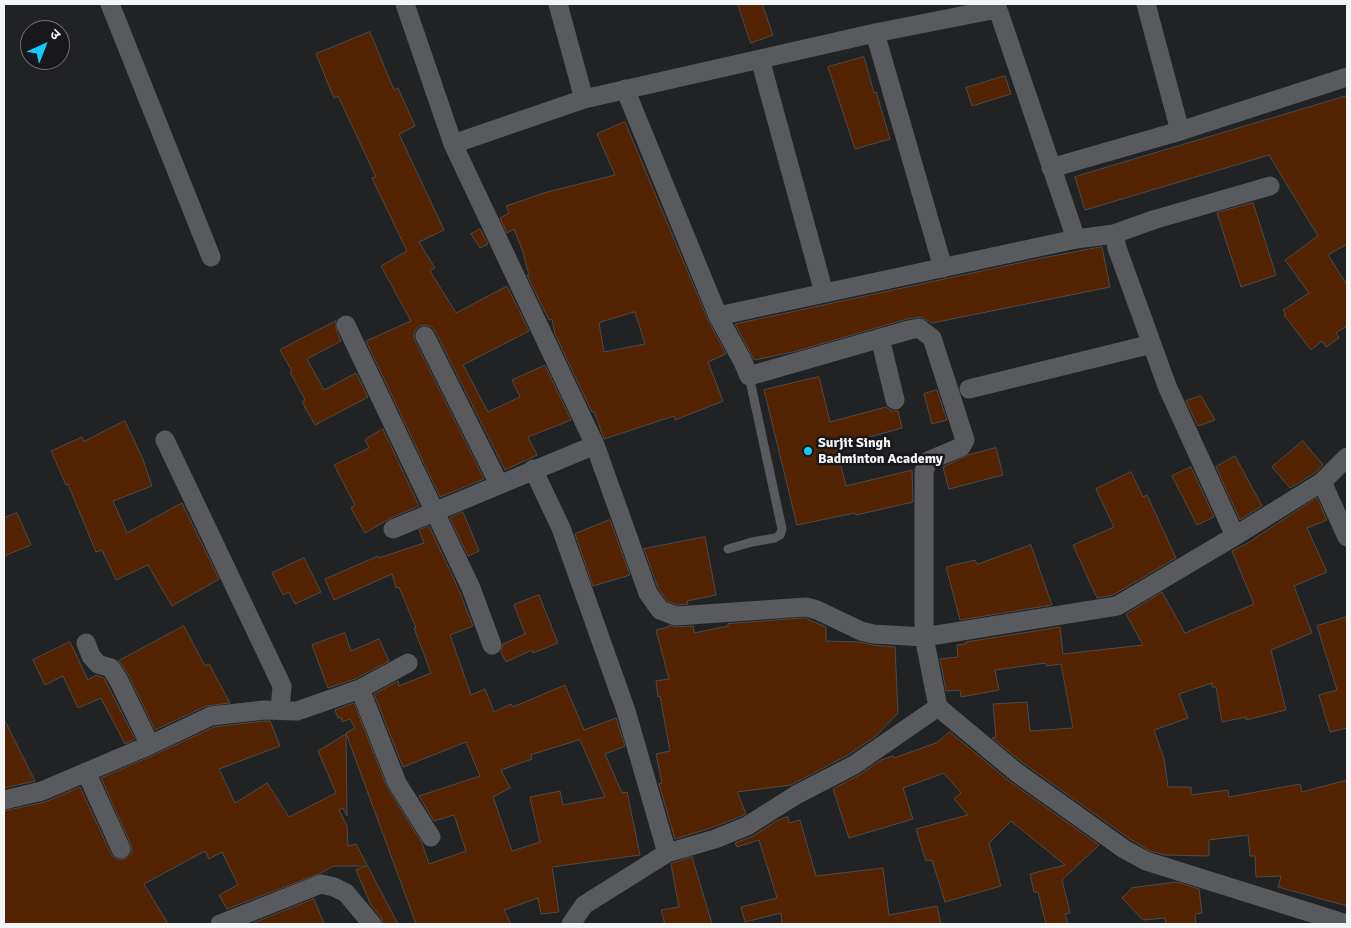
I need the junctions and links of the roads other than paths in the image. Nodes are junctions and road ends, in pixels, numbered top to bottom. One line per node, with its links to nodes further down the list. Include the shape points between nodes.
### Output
1 (406, 4): 12 (street)
2 (558, 4): 10 (street)
3 (1146, 4): 11 (street)
4 (114, 5): 17 (street)
5 (996, 6): 6 (street); 13 (street)
6 (875, 33): 7 (street); 18 (street)
7 (760, 59): 9 (street); 19 (street)
8 (1347, 77): 11 (street)
9 (625, 89): 10 (street); 20 (street)
10 (584, 99): 12 (street)
11 (1180, 131): 13 (street)
12 (453, 144): 29 (street)
13 (1051, 168): 16 (street)
14 (1270, 186): 15 (street)
15 (1114, 234): 16 (street); 24 (street)
16 (1076, 239): 18 (street)
17 (210, 257)
18 (942, 268): 19 (street)
19 (824, 293): 20 (street)
20 (718, 316): 25 (street)
21 (346, 325): 34 (street)
22 (425, 336): 33 (street)
23 (880, 338): 25 (street); 27 (street); 39 (street, via 919,328 932,338 966,440 961,447 928,461 924,471)
24 (1152, 344): 26 (street); 36 (street)
25 (749, 376): 38 (lane, via 782,529 775,538)
26 (969, 389)
27 (895, 400)
28 (166, 440): 45 (street, via 282,686)
29 (594, 445): 31 (street); 39 (street, via 648,593 660,610 676,616 806,607 861,631)
30 (1347, 457): 32 (street)
31 (533, 469): 33 (street); 51 (street, via 561,528 626,711)
32 (1322, 482): 36 (street); 37 (street)
33 (499, 484): 34 (street)
34 (435, 510): 35 (street); 41 (street, via 471,588)
35 (393, 529)
36 (1235, 536): 39 (street, via 1117,606)
37 (1347, 537)
38 (728, 549)
39 (924, 637): 44 (street)
40 (86, 643): 46 (street, via 98,664 111,668)
41 (492, 645)
42 (408, 663): 43 (street)
43 (360, 689): 45 (street, via 298,711); 49 (street, via 397,783)
44 (938, 707): 51 (street, via 854,765 796,795 747,826 715,840); 55 (street, via 1016,772 1124,849 1146,861)
45 (280, 710): 46 (street, via 211,716)
46 (150, 745): 47 (street)
47 (86, 772): 48 (street, via 42,791); 50 (street)
48 (4, 800)
49 (432, 837)
50 (121, 849)
51 (667, 853): 54 (street, via 584,905)
52 (220, 924): 53 (street, via 321,884 346,893)
53 (372, 924)
54 (571, 924)
55 (1347, 924)

